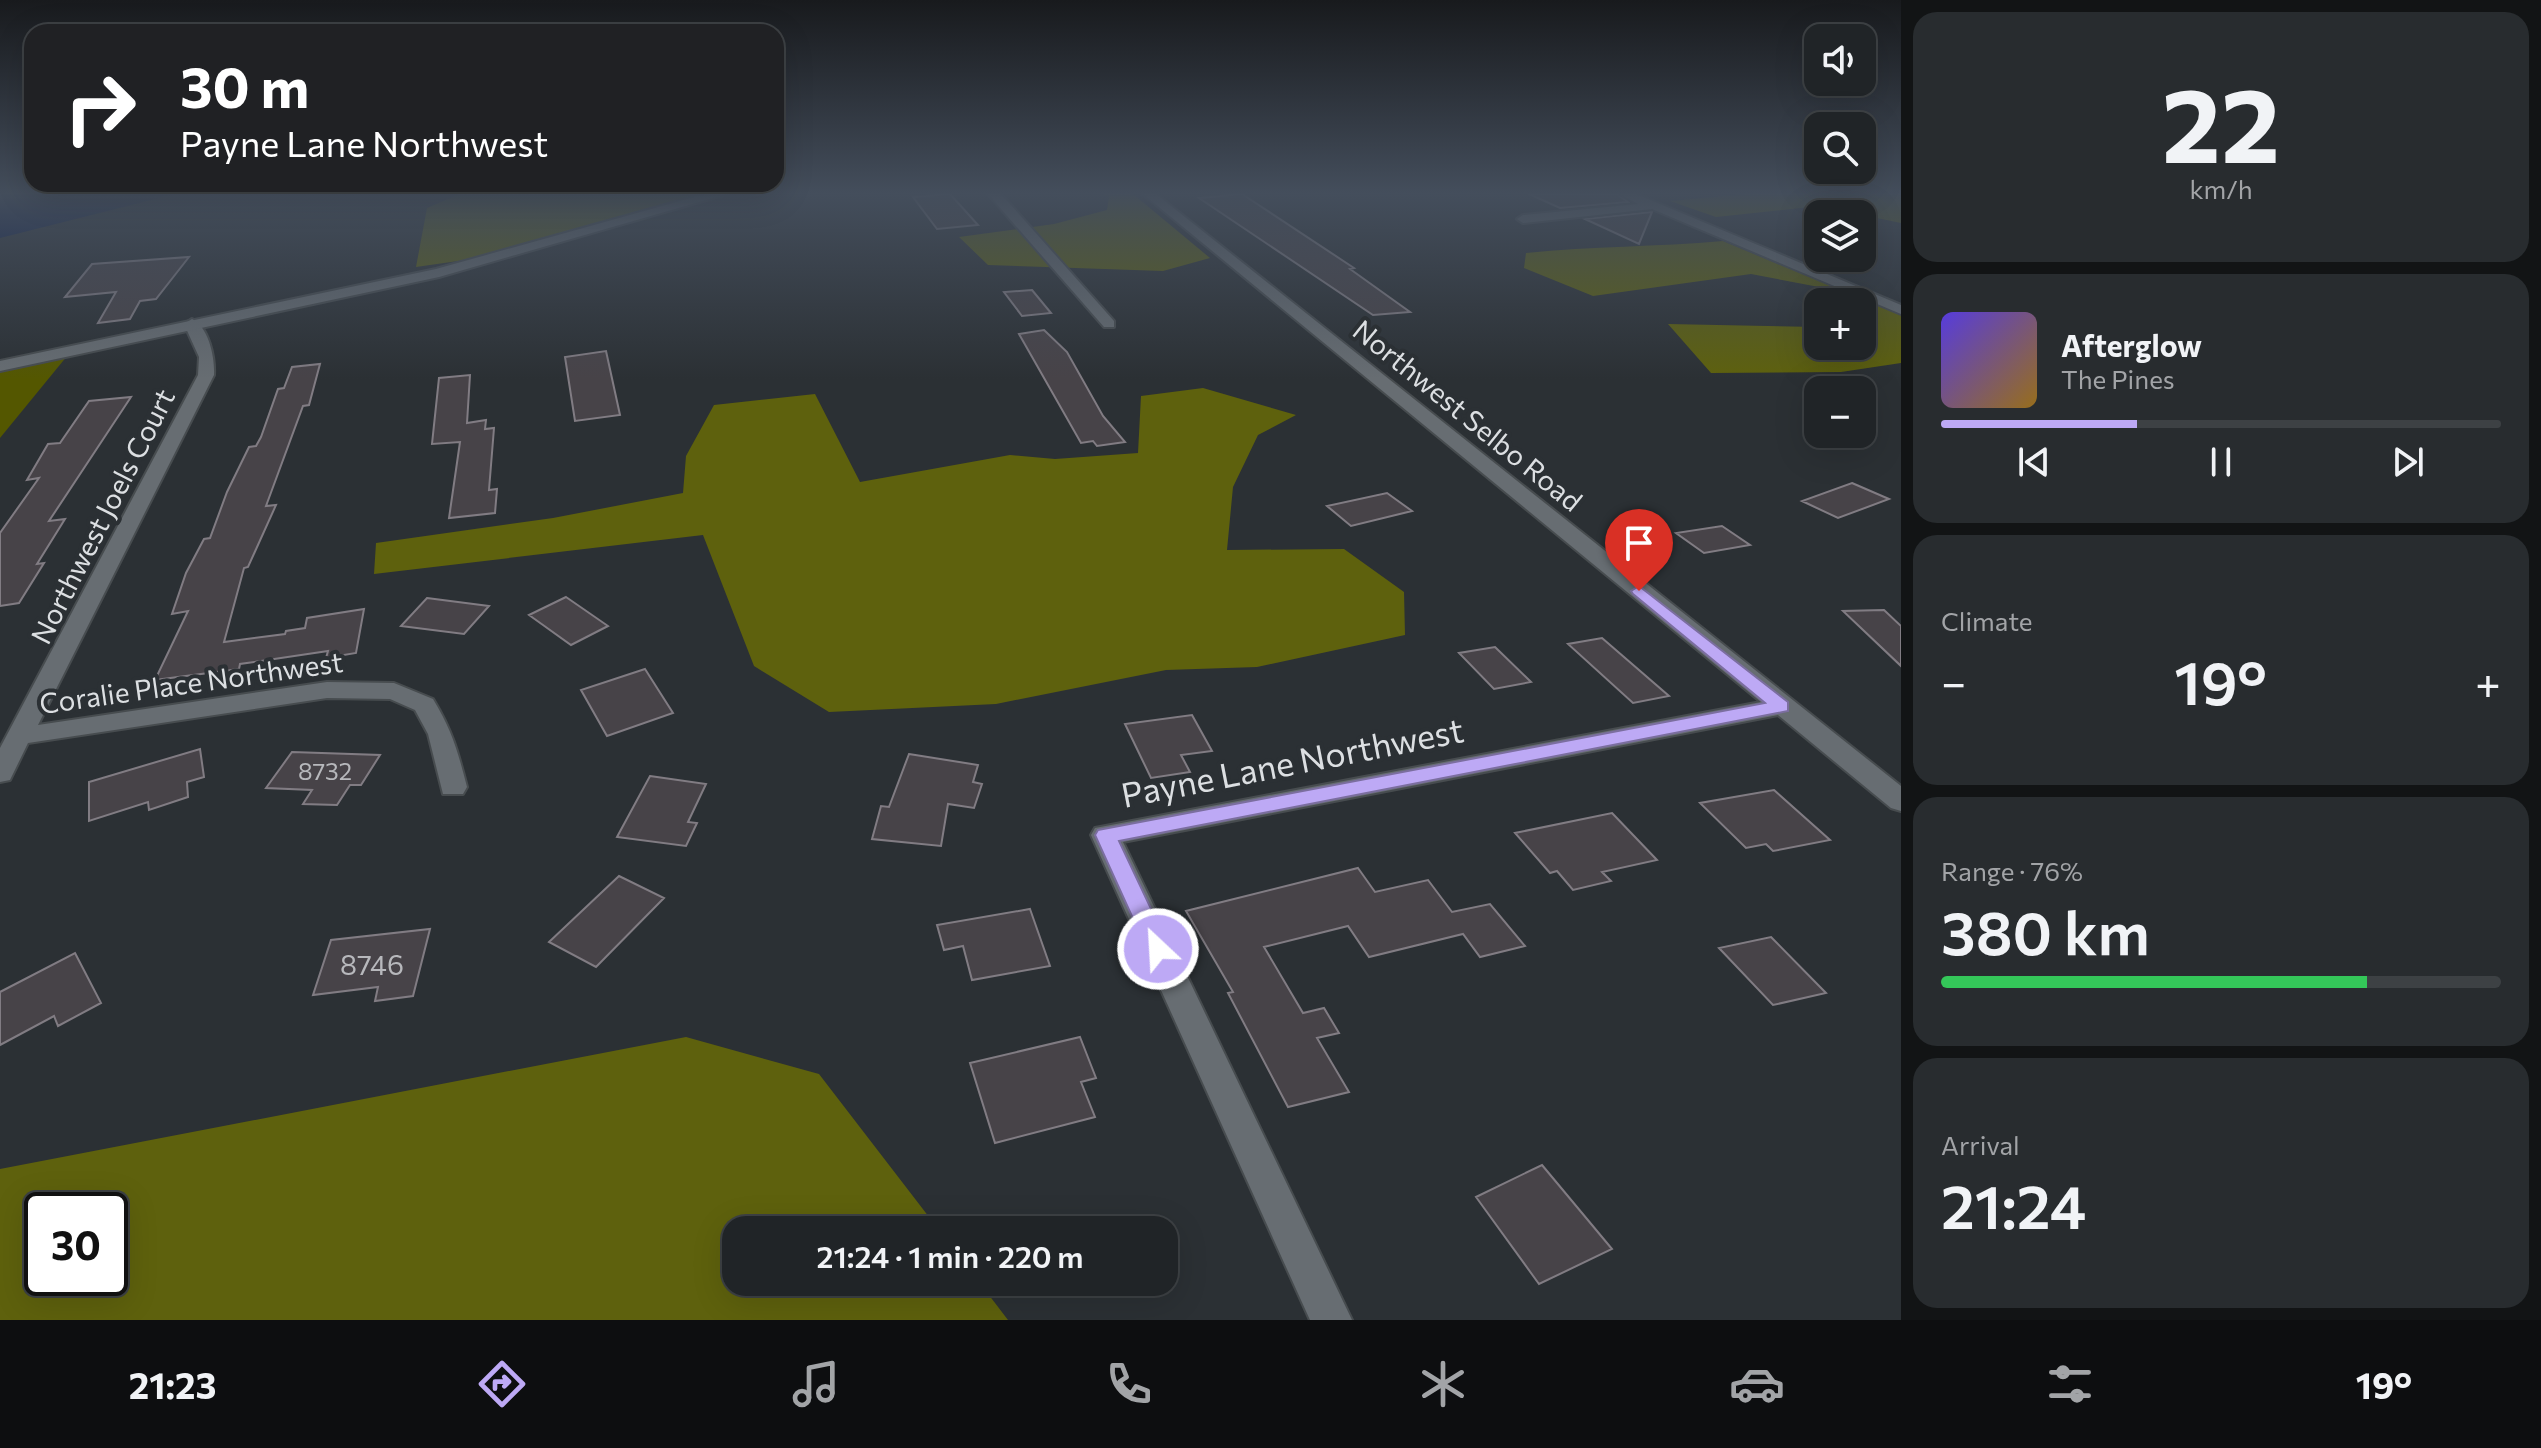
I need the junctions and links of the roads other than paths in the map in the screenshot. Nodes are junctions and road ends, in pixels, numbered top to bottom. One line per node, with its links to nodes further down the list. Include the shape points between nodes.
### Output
1 (501, 256): 6 (street)
2 (1048, 256): 7 (street)
3 (1225, 256): 9 (street, Northwest Selbo Road)
4 (1772, 256): 5 (street)
5 (1901, 310)
6 (192, 324): 8 (street); 10 (street, Northwest Joels Court, via 207,357 206,375)
7 (1109, 324)
8 (0, 366)
9 (1781, 706): 13 (street, Northwest Selbo Road); 14 (street, Payne Lane Northwest, via 1105,835)
10 (19, 736): 11 (street, Northwest Joels Court); 12 (street, Coralie Place Northwest, via 327,690 394,691 424,705 441,734)
11 (0, 773)
12 (453, 787)
13 (1901, 801)
14 (1331, 1320)

